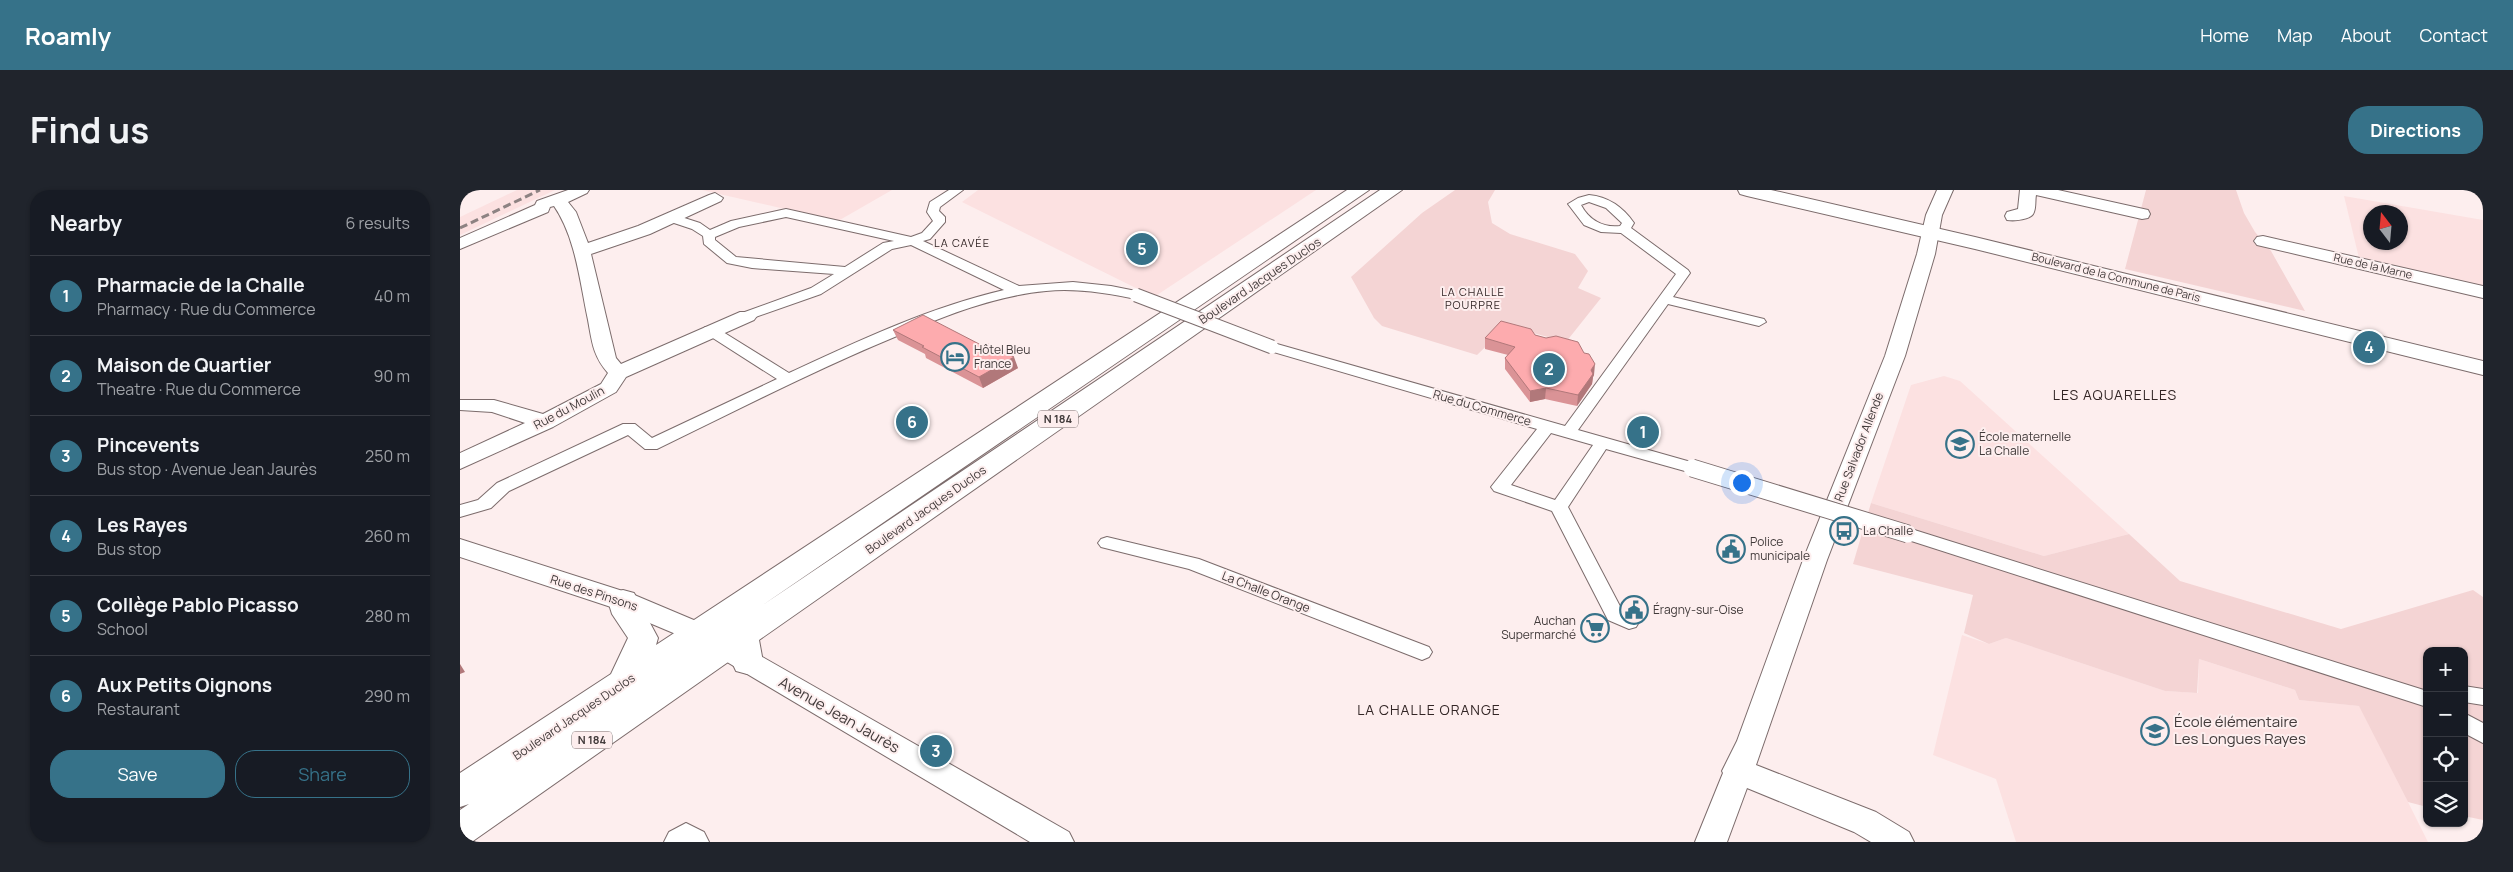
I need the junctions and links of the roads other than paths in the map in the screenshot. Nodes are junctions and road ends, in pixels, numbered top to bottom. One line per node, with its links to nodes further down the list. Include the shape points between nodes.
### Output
1 (581, 190): 10 (street)
2 (957, 190): 18 (street, via 934,206 933,212 940,217 939,222 926,236)
3 (1360, 190): 41 (main road, Boulevard Jacques Duclos / N 184)
4 (1393, 190): 44 (main road, Boulevard Jacques Duclos / N 184)
5 (1747, 190): 15 (main road, Boulevard de la Commune de Paris)
6 (1945, 190): 15 (street, Rue Salvador Allende)
7 (2028, 190): 12 (street, via 2026,212)
8 (2037, 190): 11 (street)
9 (716, 198): 13 (street)
10 (555, 205): 19 (street); 20 (street, via 568,212)
11 (2142, 214)
12 (2013, 216)
13 (672, 218): 16 (street, via 696,226); 20 (street)
14 (1624, 229): 24 (street, via 1683,273)
15 (1930, 232): 28 (main road, Boulevard de la Commune de Paris); 52 (street, Rue Salvador Allende, via 1895,356 1815,560)
16 (709, 235): 18 (street, via 735,224 786,213); 21 (street, via 714,247 732,260)
17 (2263, 241): 23 (street, Rue de la Marne)
18 (912, 242): 21 (street, via 888,246); 22 (street)
19 (460, 244)
20 (582, 251): 29 (street, via 606,359)
21 (846, 271): 25 (street, via 816,291)
22 (1018, 291): 30 (street, Rue du Commerce, via 954,308); 33 (street, Rue du Commerce, bridge, via 1087,286 1136,295 1272,348)
23 (2483, 292)
24 (1666, 299): 26 (street); 34 (street)
25 (747, 316): 27 (street)
26 (1758, 322)
27 (710, 330): 29 (street); 30 (street)
28 (2483, 368)
29 (618, 373): 32 (street, Rue du Moulin, via 609,388)
30 (789, 380): 38 (street, Rue du Commerce, via 652,445 629,428 503,487 499,495 469,511)
31 (467, 405): 32 (street, via 494,406)
32 (545, 422): 36 (street, Rue du Moulin)
33 (1548, 426): 34 (street, Rue du Commerce); 37 (street, via 1500,487)
34 (1568, 433): 35 (street, Rue du Commerce)
35 (1602, 443): 37 (street); 48 (street, Rue du Commerce, bridge, via 1908,534)
36 (460, 462)
37 (1559, 507): 43 (street, via 1614,616)
38 (460, 511)
39 (1107, 543): 45 (street, La Challe Orange, via 1193,564)
40 (460, 548): 42 (street, Rue des Pinsons)
41 (790, 573): 44 (main road, Boulevard Jacques Duclos / N 184); 44 (main road, N 184, via 783,588 756,612)
42 (623, 601): 44 (street, Rue des Pinsons); 49 (main road, via 629,620 640,628 643,638)
43 (1629, 622)
44 (729, 645): 49 (main road, Boulevard Jacques Duclos / N 184); 57 (street, Avenue Jean Jaurès)
45 (1422, 652)
46 (2468, 695): 47 (street)
47 (2483, 697)
48 (2423, 698)
49 (626, 699): 53 (main road, Boulevard Jacques Duclos / N 184); 54 (main road, Boulevard Jacques Duclos / N 184)
50 (2468, 725): 51 (street)
51 (2483, 734)
52 (1738, 771): 58 (street, Rue Salvador Allende); 59 (street, via 1865,822)
53 (460, 792)
54 (460, 830)
55 (680, 842): 56 (street, via 686,837)
56 (693, 842)
57 (1058, 842)
58 (1711, 842)
59 (1898, 842)

